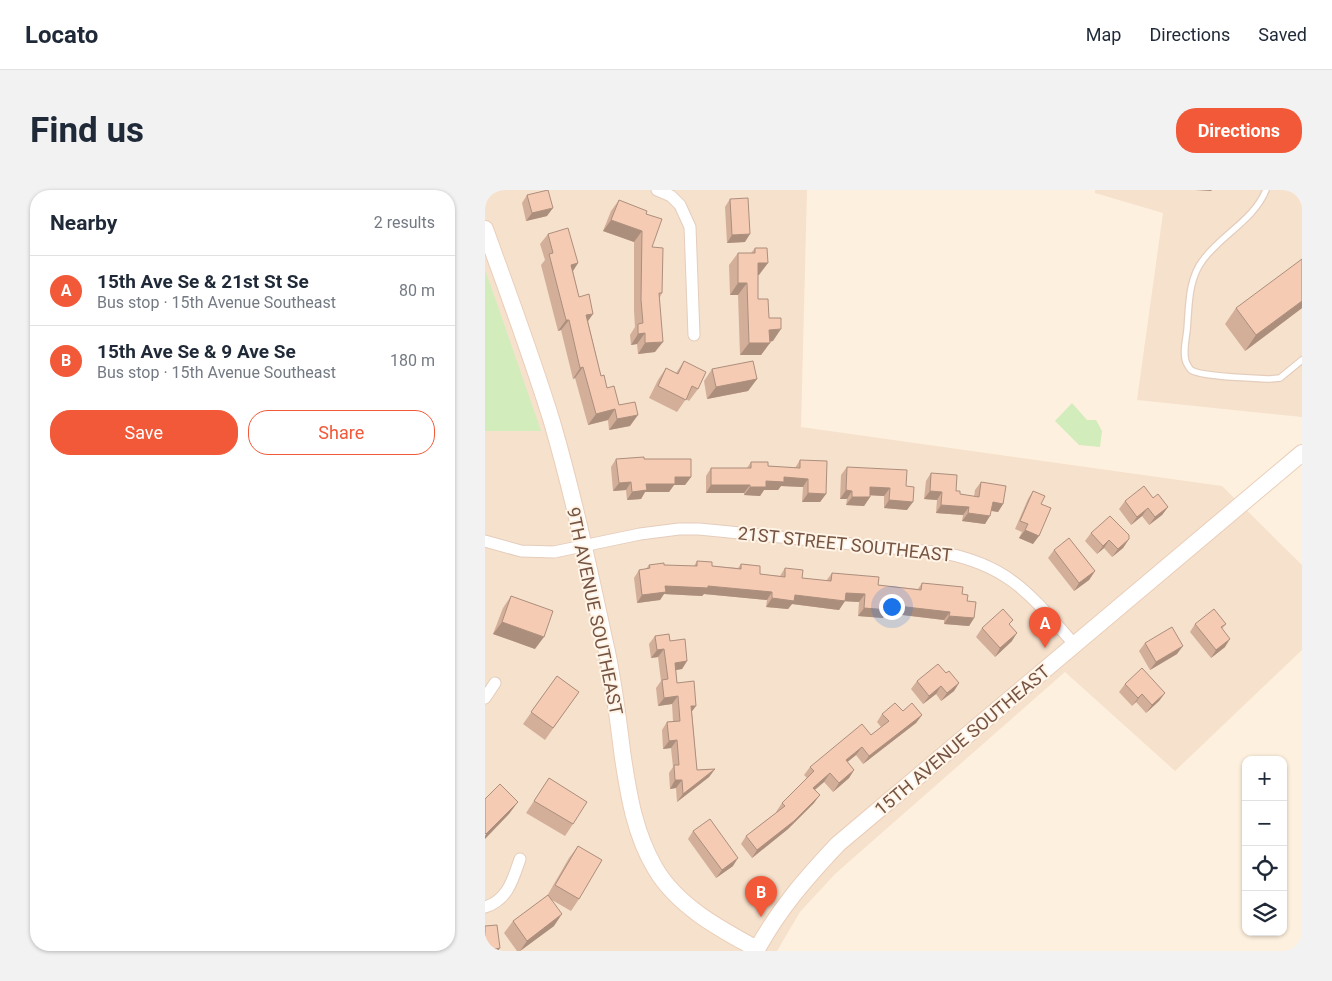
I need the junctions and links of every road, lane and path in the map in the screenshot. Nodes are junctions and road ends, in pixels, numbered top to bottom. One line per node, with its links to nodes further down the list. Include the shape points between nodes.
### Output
1 (657, 190): 4 (street, via 681,205 689,226)
2 (1266, 190): 5 (lane, via 1252,212 1201,261 1190,295 1185,362 1191,370 1203,374 1270,380 1280,378)
3 (485, 229): 8 (street, 9TH AVENUE SOUTHEAST, via 552,422)
4 (694, 335)
5 (1302, 360)
6 (1302, 453): 9 (street, 15TH AVENUE SOUTHEAST)
7 (485, 541): 8 (street, 21ST STREET SOUTHEAST, via 536,552)
8 (583, 547): 9 (street, 21ST STREET SOUTHEAST, via 659,531 699,529 965,557 1004,574 1019,585); 14 (street, 9TH AVENUE SOUTHEAST, via 606,646 631,806 640,841 656,870 691,908)
9 (1075, 645): 14 (street, 15TH AVENUE SOUTHEAST, via 838,844 790,896)
10 (495, 683): 11 (street)
11 (485, 698)
12 (520, 858): 13 (street, via 508,891 501,899)
13 (485, 907)
14 (756, 950)

